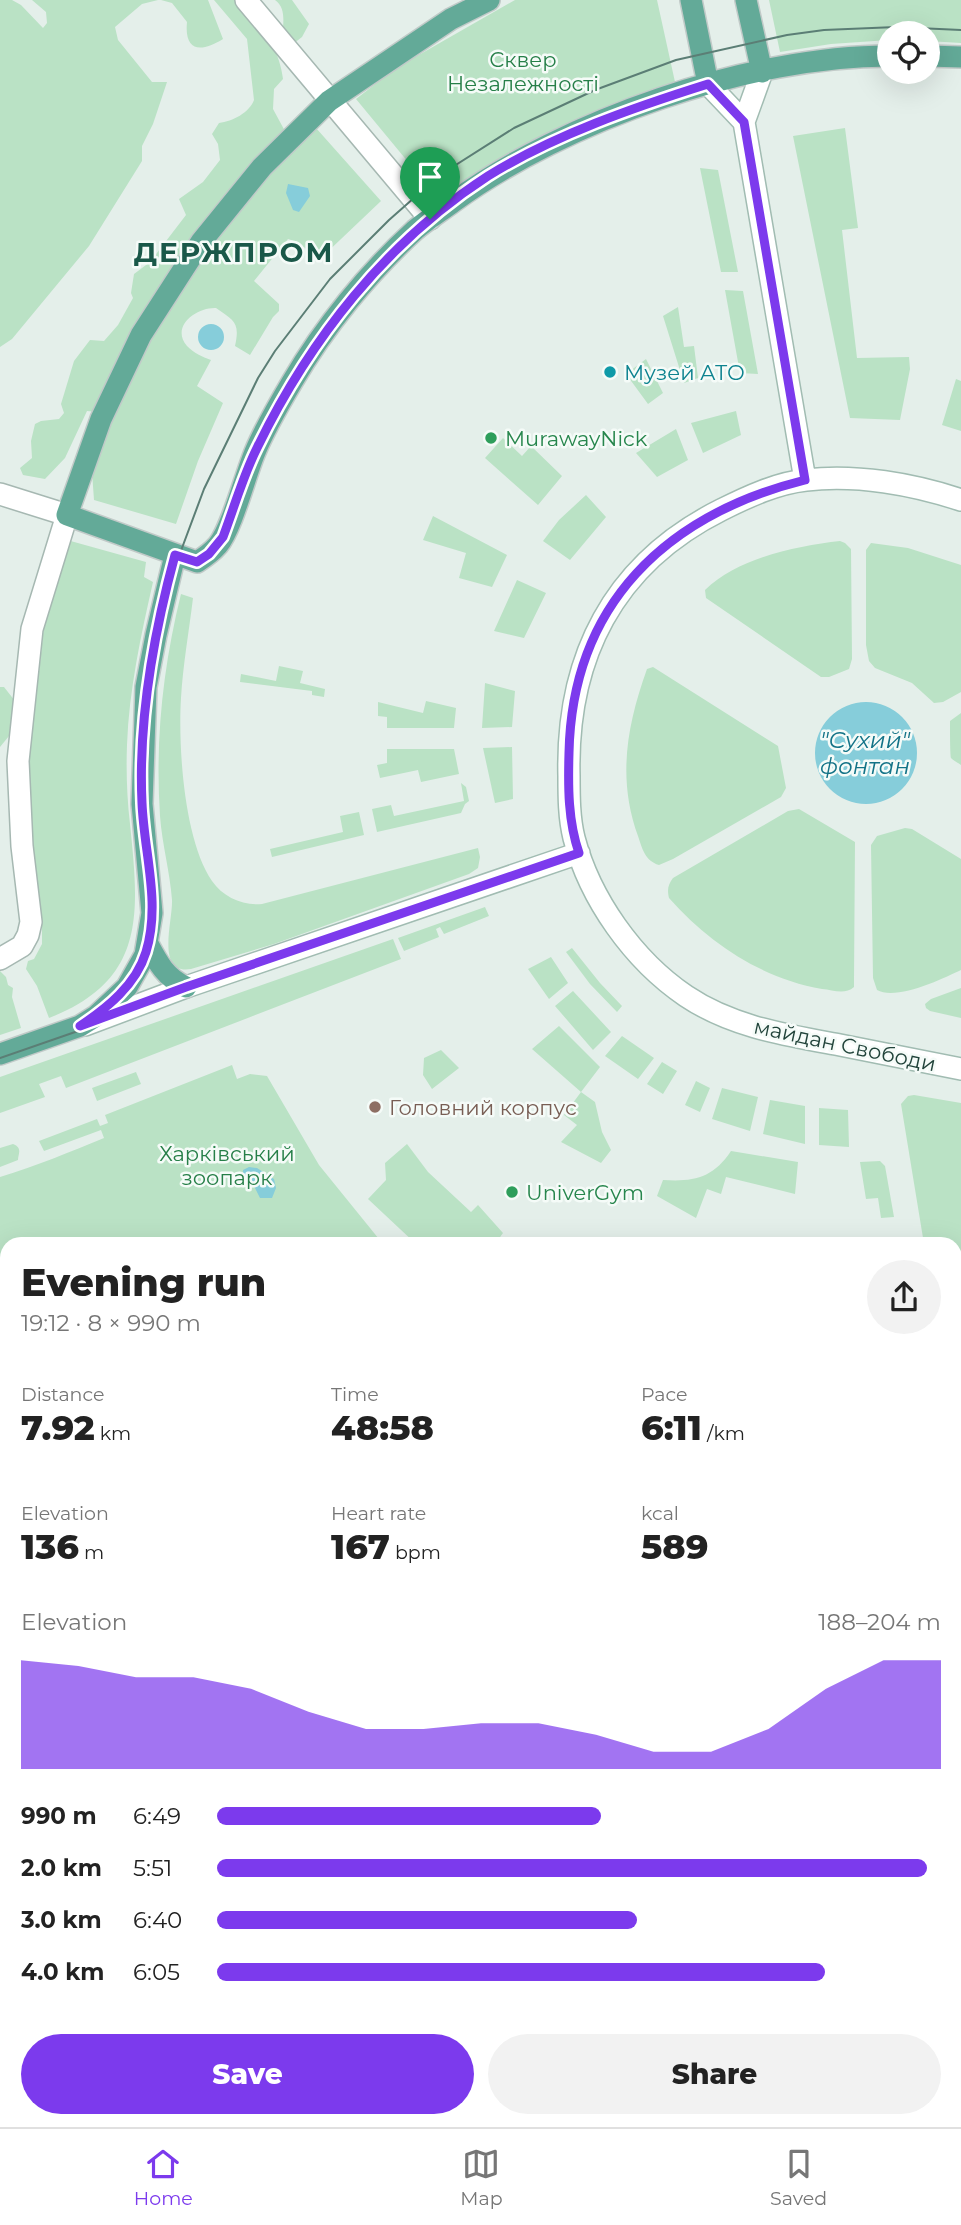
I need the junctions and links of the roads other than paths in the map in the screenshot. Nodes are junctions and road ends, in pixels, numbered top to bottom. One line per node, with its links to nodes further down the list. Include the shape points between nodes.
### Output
1 (246, 0): 10 (main road)
2 (489, 0): 10 (main road, via 451,19)
3 (691, 0): 9 (main road)
4 (746, 0): 8 (main road)
5 (877, 56): 8 (main road)
6 (940, 56): 7 (main road)
7 (961, 57)
8 (762, 72): 9 (main road); 11 (main road)
9 (708, 84): 11 (main road); 12 (main road, via 558,140 489,176)
10 (329, 101): 12 (main road); 16 (main road, via 262,167 201,242 141,335 101,419)
11 (744, 122): 13 (main road)
12 (430, 219): 17 (main road, via 382,263 331,324 292,381 256,450 223,537 197,562)
13 (805, 480): 15 (main road, майдан Свободи, via 881,482); 18 (main road, майдан Свободи, via 737,502 672,538 631,579 609,611 591,642 577,682 569,738 570,804)
14 (0, 494): 16 (main road)
15 (961, 500)
16 (66, 515): 17 (main road); 20 (main road, via 32,629 18,761 31,922 22,946)
17 (175, 555): 19 (main road, via 146,687 142,804 152,902)
18 (579, 853): 21 (main road); 24 (main road, майдан Свободи, via 600,901 631,945 684,994 713,1012 762,1030)
19 (148, 944): 21 (main road, via 163,971); 22 (main road, via 127,987)
20 (0, 959)
21 (186, 987): 22 (main road)
22 (80, 1026): 23 (main road)
23 (0, 1054)
24 (961, 1069)

